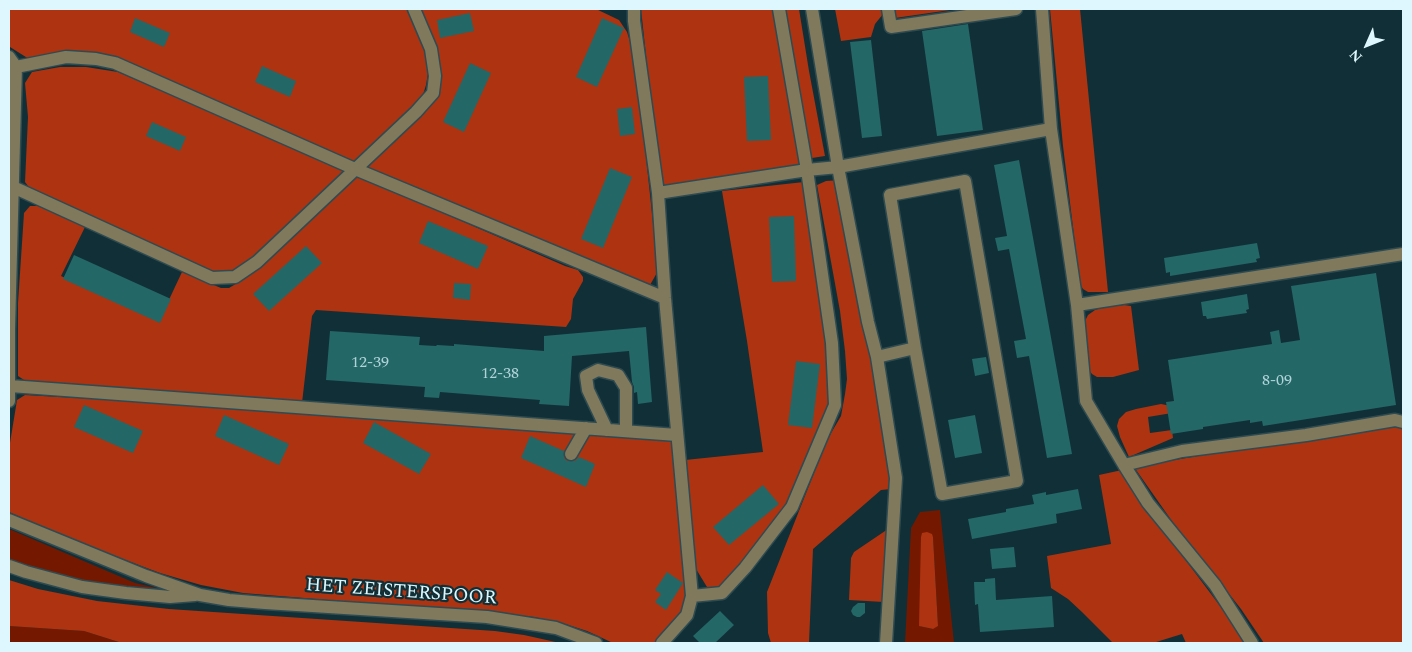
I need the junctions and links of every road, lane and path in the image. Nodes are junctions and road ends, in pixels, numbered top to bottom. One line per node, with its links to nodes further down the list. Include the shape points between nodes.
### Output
1 (414, 9): 11 (street, via 431,49 434,93)
2 (634, 9): 14 (street)
3 (779, 9): 12 (street)
4 (812, 9): 10 (street)
5 (888, 9): 6 (street, via 891,27)
6 (1016, 9)
7 (1042, 9): 9 (street)
8 (12, 62): 11 (street, via 66,57 114,63); 13 (street)
9 (1051, 129): 10 (street); 17 (street)
10 (838, 167): 12 (street); 19 (street)
11 (356, 169): 13 (street, via 257,262 235,277 212,278); 16 (street)
12 (807, 170): 14 (street); 32 (street, via 832,343 835,405 792,508 722,593)
13 (13, 187): 20 (street)
14 (658, 194): 16 (street)
15 (1403, 254): 17 (street)
16 (665, 298): 26 (street)
17 (1078, 305): 28 (street, via 1086,401)
18 (915, 348): 18 (street, via 890,195 965,181 1017,481 942,494); 19 (street)
19 (877, 357): 35 (street, via 896,478)
20 (10, 386): 21 (street); 23 (street)
21 (9, 400)
22 (1403, 422): 28 (street, via 1395,420 1182,451)
23 (586, 428): 24 (street); 27 (street)
24 (607, 430): 25 (street); 25 (street, via 588,390 586,376 598,370 618,375 626,388)
25 (626, 431): 26 (street)
26 (677, 435): 32 (street)
27 (571, 454)
28 (1124, 465): 36 (street, via 1148,503 1215,585)
29 (9, 520): 31 (street, HET ZEISTERSPOOR)
30 (9, 566): 31 (street, HET ZEISTERSPOOR, via 82,587 170,597)
31 (200, 595): 33 (street, HET ZEISTERSPOOR, via 265,603 487,617 556,628)
32 (692, 596): 34 (street, via 687,615)
33 (596, 643)
34 (662, 643)
35 (886, 643)
36 (1252, 643)

